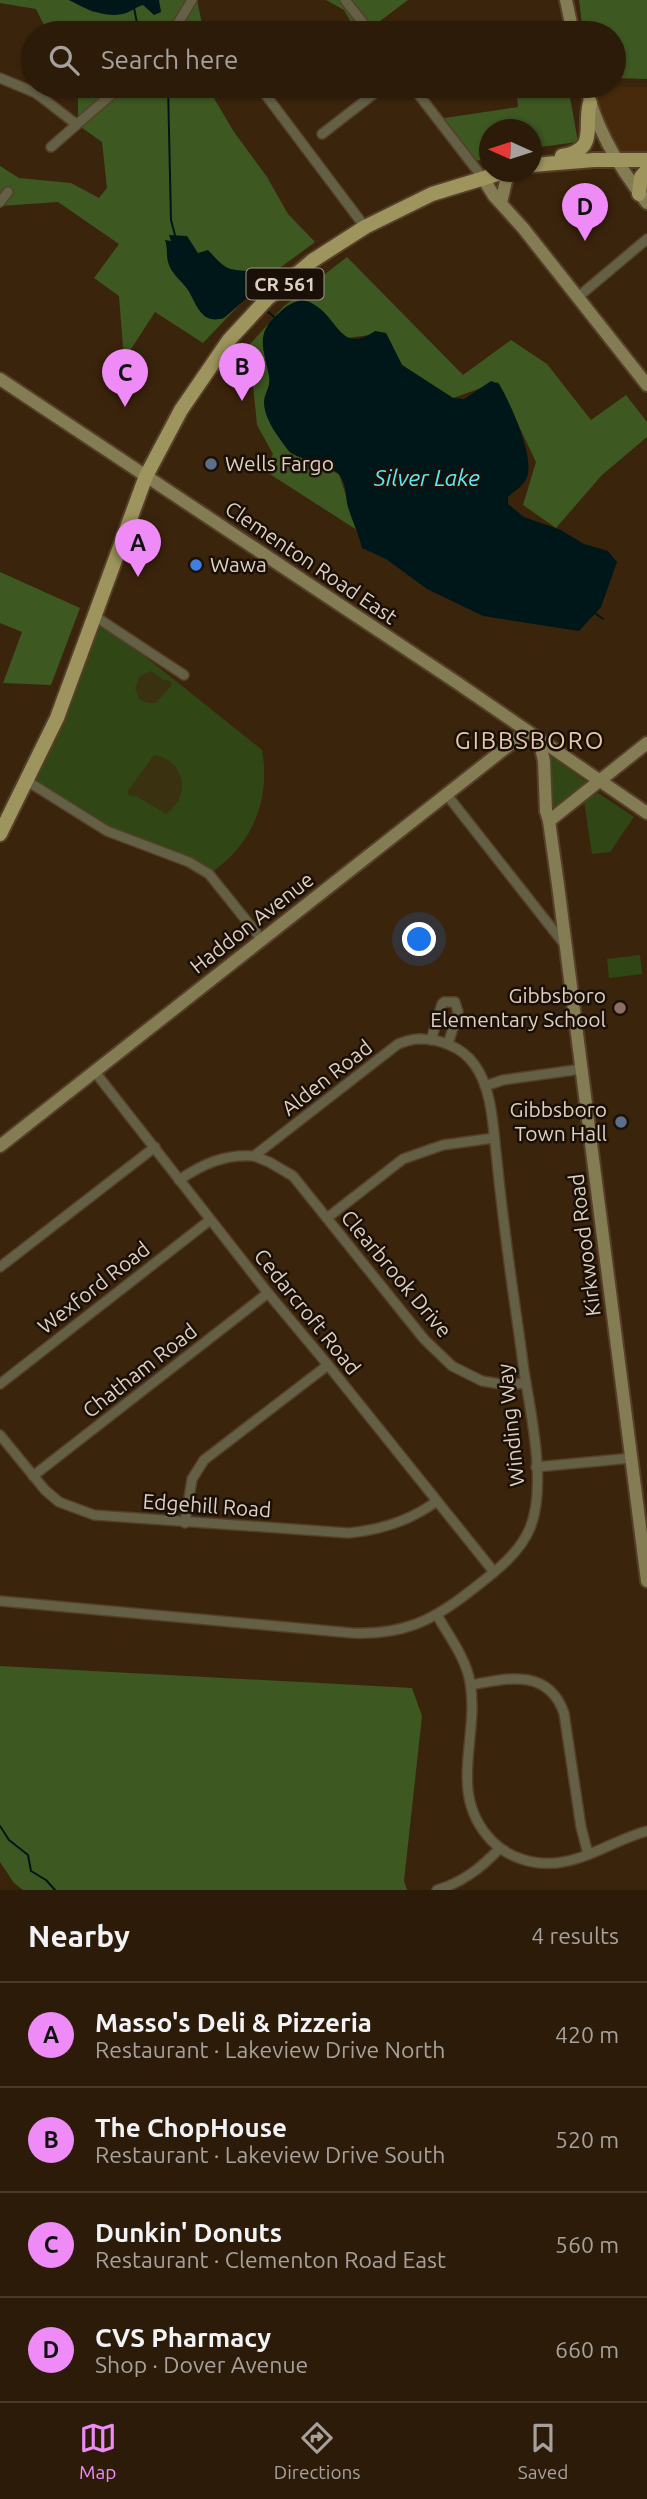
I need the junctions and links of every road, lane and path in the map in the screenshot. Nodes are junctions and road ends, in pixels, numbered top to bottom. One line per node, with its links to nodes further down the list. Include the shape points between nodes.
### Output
1 (345, 0): 5 (street)
2 (566, 0): 6 (street)
3 (192, 1): 4 (street)
4 (180, 21)
5 (362, 21)
6 (570, 21)
7 (0, 78): 8 (street)
8 (21, 87)
9 (42, 98): 16 (street)
10 (107, 98): 16 (street)
11 (268, 98): 32 (street)
12 (368, 98): 17 (street)
13 (421, 98): 24 (street)
14 (589, 98): 15 (street)
15 (590, 103): 19 (street); 21 (main road, via 589,130 581,149)
16 (76, 124): 18 (street)
17 (322, 134)
18 (51, 147)
19 (617, 160): 20 (main road); 22 (main road); 29 (street)
20 (647, 160)
21 (542, 162)
22 (542, 164)
23 (647, 170): 29 (main road, via 641,177)
24 (479, 173)
25 (479, 179): 32 (main road, CR 561, via 432,194)
26 (486, 182): 31 (street)
27 (504, 182): 31 (street)
28 (8, 192): 30 (street)
29 (643, 199)
30 (0, 202)
31 (501, 202): 34 (street)
32 (365, 227): 37 (main road, CR 561, via 312,261 246,321 181,410)
33 (647, 239): 34 (street)
34 (578, 297): 36 (street)
35 (0, 379): 37 (street, Clementon Road East)
36 (647, 385)
37 (146, 476): 38 (main road, CR 561); 40 (street, Clementon Road East)
38 (96, 617): 39 (street); 43 (main road, CR 561)
39 (184, 675)
40 (527, 731): 41 (street, Clementon Road East); 45 (street, Haddon Avenue)
41 (539, 739): 44 (street, Clementon Road East); 47 (street, Kirkwood Road)
42 (647, 743): 44 (street)
43 (27, 781): 48 (main road, CR 561); 49 (street, via 107,831 209,874)
44 (600, 781): 46 (street, Clementon Road East); 47 (street)
45 (447, 795): 49 (street, Haddon Avenue); 50 (street)
46 (647, 813)
47 (550, 821): 50 (street, Kirkwood Road)
48 (0, 834)
49 (262, 940): 54 (street, Haddon Avenue)
50 (566, 946): 53 (street, Kirkwood Road)
51 (431, 1040): 52 (street, Alden Road); 52 (street, via 442,1004 455,1002 458,1012); 59 (street, Alden Road, via 417,1038 398,1044)
52 (449, 1044): 55 (street, Alden Road, via 473,1063)
53 (582, 1069): 55 (street); 69 (street, Kirkwood Road)
54 (95, 1072): 57 (street, Haddon Avenue); 58 (street, Cedarcroft Road)
55 (485, 1086): 56 (street, Winding Way)
56 (494, 1138): 61 (street, via 436,1146 403,1159); 66 (street, Winding Way)
57 (0, 1146)
58 (155, 1147): 60 (street, Cedarcroft Road); 63 (street)
59 (254, 1156): 60 (street, via 211,1161); 61 (street, Clearbrook Drive, via 293,1176)
60 (179, 1180): 62 (street, Cedarcroft Road)
61 (327, 1218): 66 (street, Clearbrook Drive, via 424,1339 452,1366 482,1381)
62 (210, 1220): 64 (street, Cedarcroft Road); 67 (street, Wexford Road)
63 (0, 1267)
64 (268, 1293): 65 (street, Cedarcroft Road); 71 (street, Chatham Road)
65 (328, 1365): 72 (street, Cedarcroft Road); 73 (street, via 204,1460 192,1479)
66 (526, 1383): 70 (street, Winding Way)
67 (0, 1384)
68 (0, 1435): 71 (street, Edgehill Road)
69 (632, 1458): 70 (street); 75 (street, Kirkwood Road)
70 (536, 1466): 74 (street, Winding Way, via 536,1509 530,1528)
71 (33, 1476): 73 (street, Edgehill Road, via 59,1502 81,1511)
72 (437, 1501): 73 (street, Edgehill Road, via 385,1528 366,1531); 74 (street, Cedarcroft Road)
73 (185, 1523)
74 (494, 1572): 77 (street, Winding Way)
75 (647, 1581)
76 (0, 1601): 77 (street, Winding Way, via 372,1634 403,1630)
77 (437, 1615): 78 (street)
78 (471, 1685): 80 (street, via 466,1789 476,1820); 81 (street, via 523,1677 560,1701)
79 (647, 1831): 81 (street)
80 (499, 1849): 81 (street, via 544,1864); 82 (street, via 461,1881)
81 (588, 1854)
82 (436, 1890)

